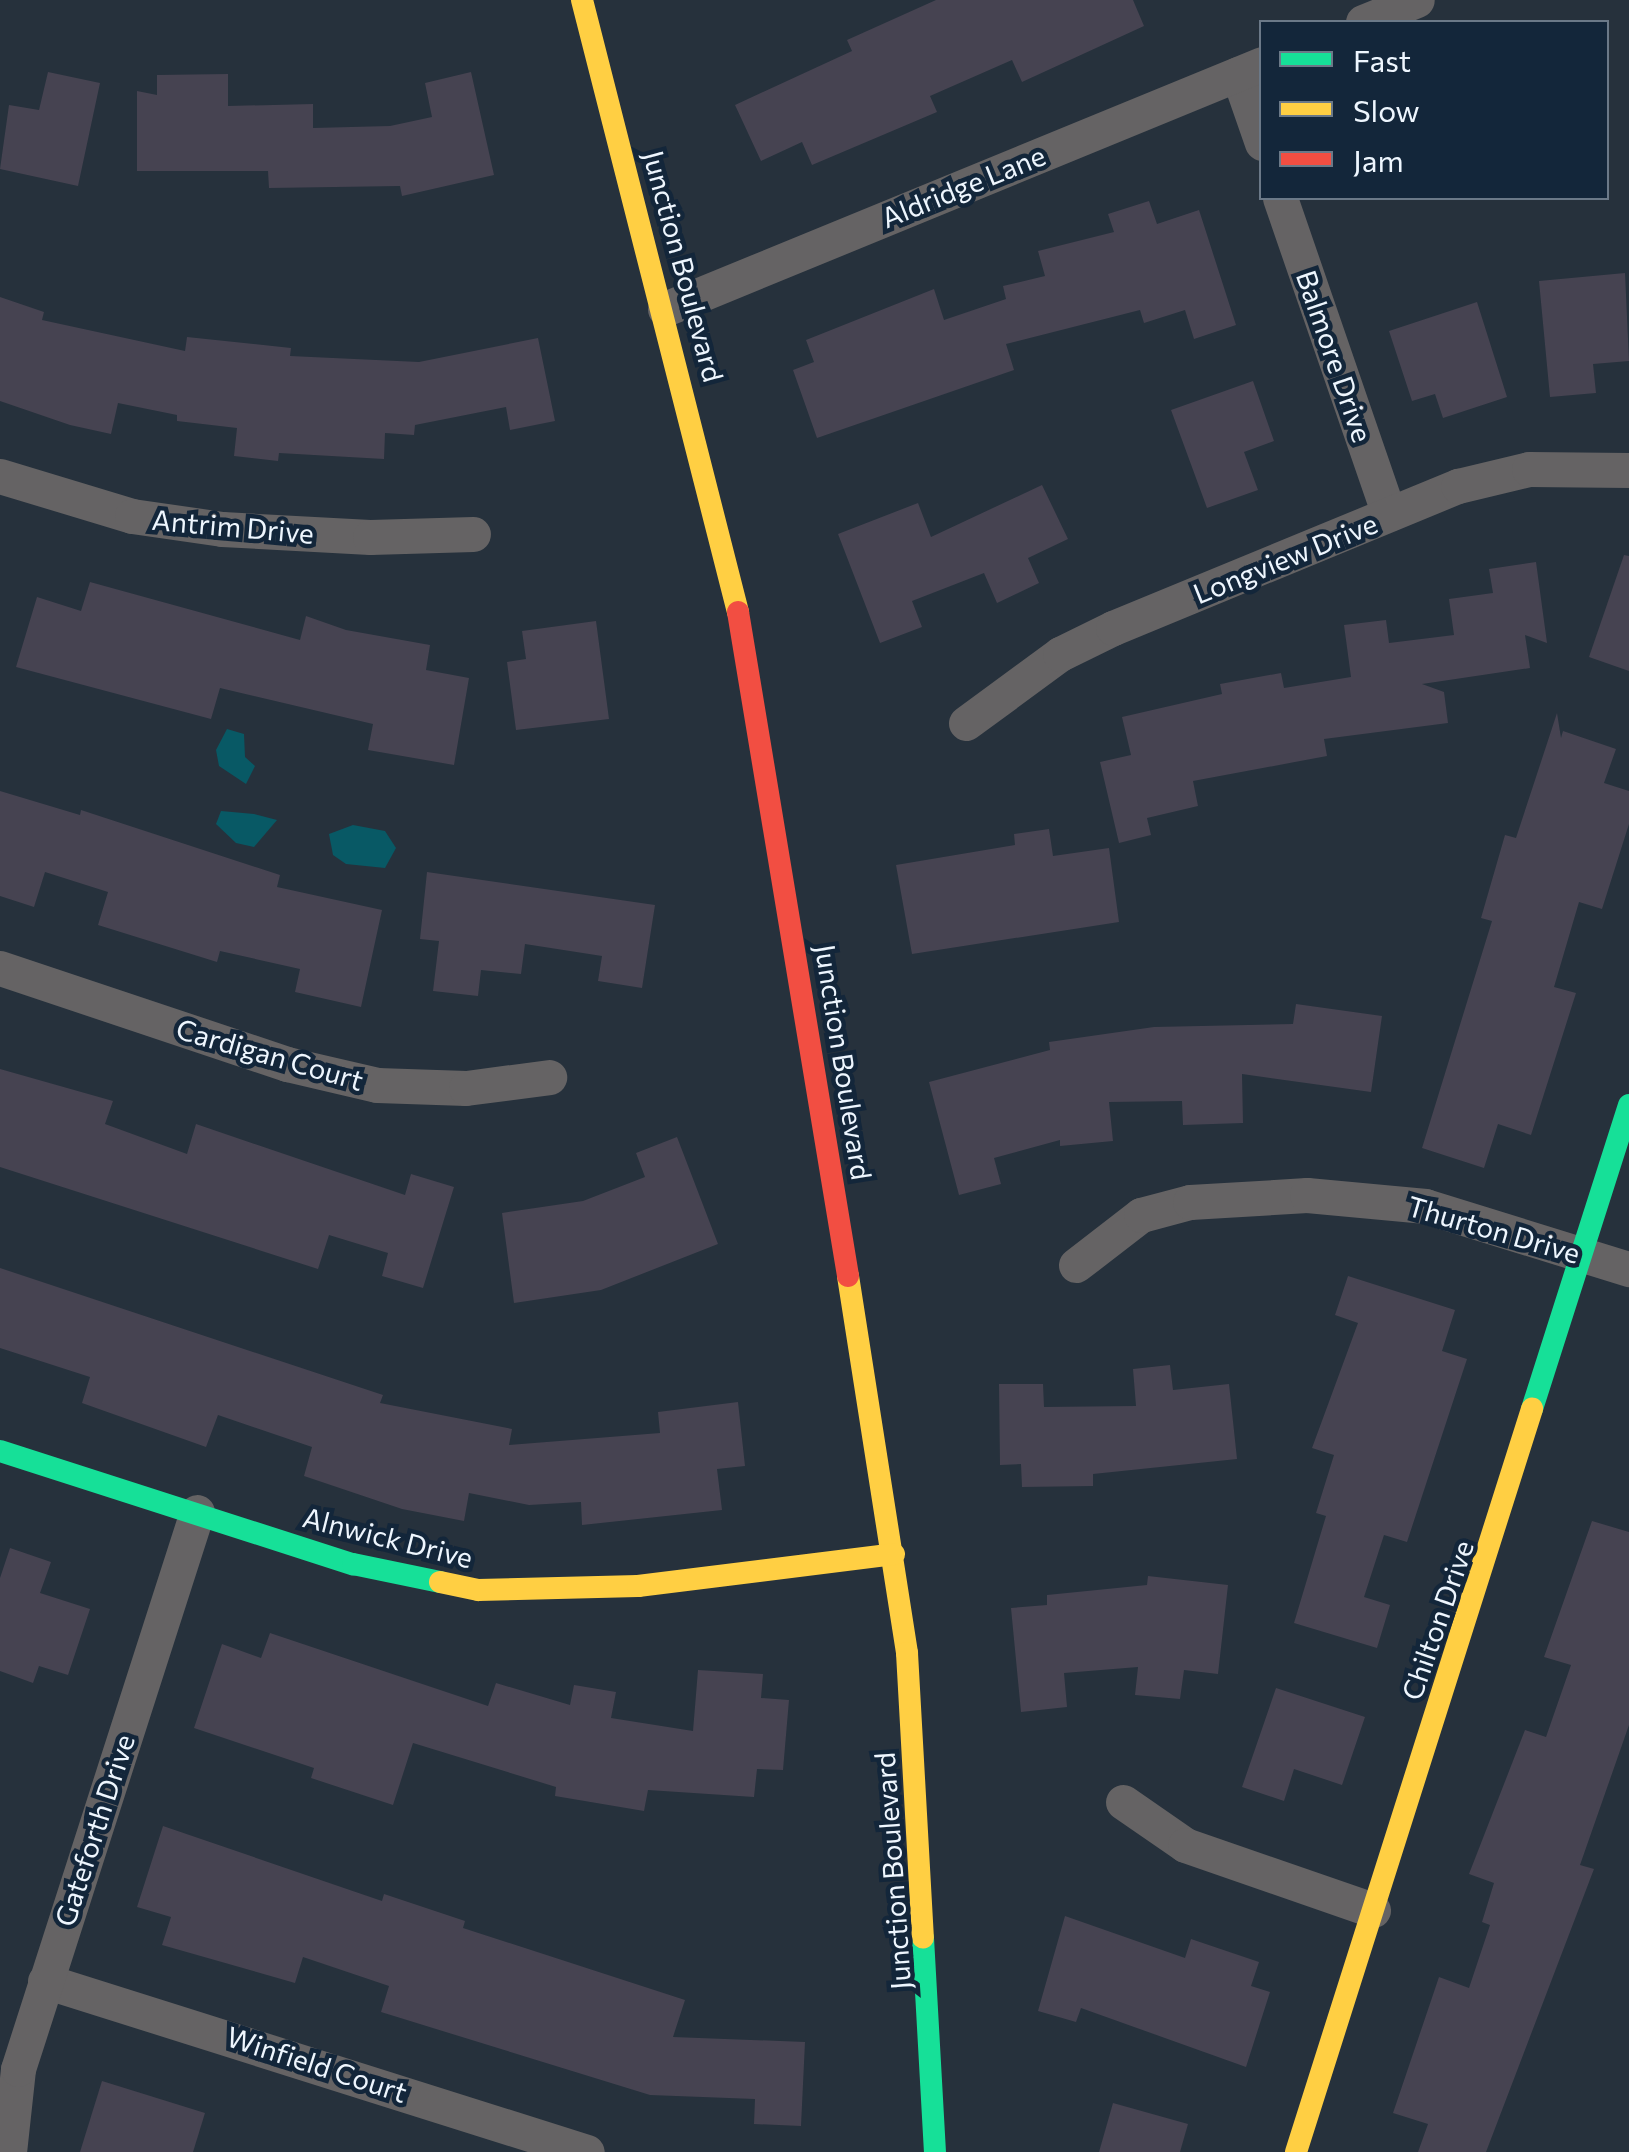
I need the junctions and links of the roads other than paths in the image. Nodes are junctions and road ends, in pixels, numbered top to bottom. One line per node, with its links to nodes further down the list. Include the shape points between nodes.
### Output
1 (582, 0): 7 (main road, Junction Boulevard)
2 (1418, 0): 3 (street)
3 (1367, 20)
4 (1250, 69): 5 (street); 7 (street, Aldridge Lane)
5 (1259, 124)
6 (1281, 200): 10 (street, Balmore Drive)
7 (665, 309): 21 (main road, Junction Boulevard, via 728,557 773,798)
8 (1629, 470): 10 (street, Longview Drive, via 1529,469 1458,486)
9 (0, 476): 11 (street, Antrim Drive, via 132,516 222,528 370,537)
10 (1389, 514): 12 (street, Longview Drive, via 1060,654)
11 (473, 534)
12 (966, 723)
13 (0, 968): 14 (street, Cardigan Court, via 287,1064 378,1085 466,1088)
14 (549, 1077)
15 (1629, 1104): 16 (main road, Chilton Drive)
16 (1582, 1254): 17 (street, Thurton Drive, via 1425,1206 1365,1197 1246,1196 1141,1215); 18 (street, Thurton Drive); 23 (main road, Chilton Drive)
17 (1076, 1265)
18 (1629, 1269)
19 (0, 1451): 20 (main road, Alnwick Drive)
20 (197, 1512): 21 (main road, Alnwick Drive, via 353,1564 478,1590 638,1586); 24 (street, Gateforth Drive)
21 (894, 1554): 27 (main road, Junction Boulevard, via 920,1798)
22 (1123, 1802): 23 (street, via 1185,1845)
23 (1374, 1910): 28 (main road, Chilton Drive)
24 (45, 1982): 25 (street, Gateforth Drive, via 18,2068); 26 (street, Winfield Court)
25 (9, 2152)
26 (587, 2152)
27 (935, 2152)
28 (1296, 2152)

